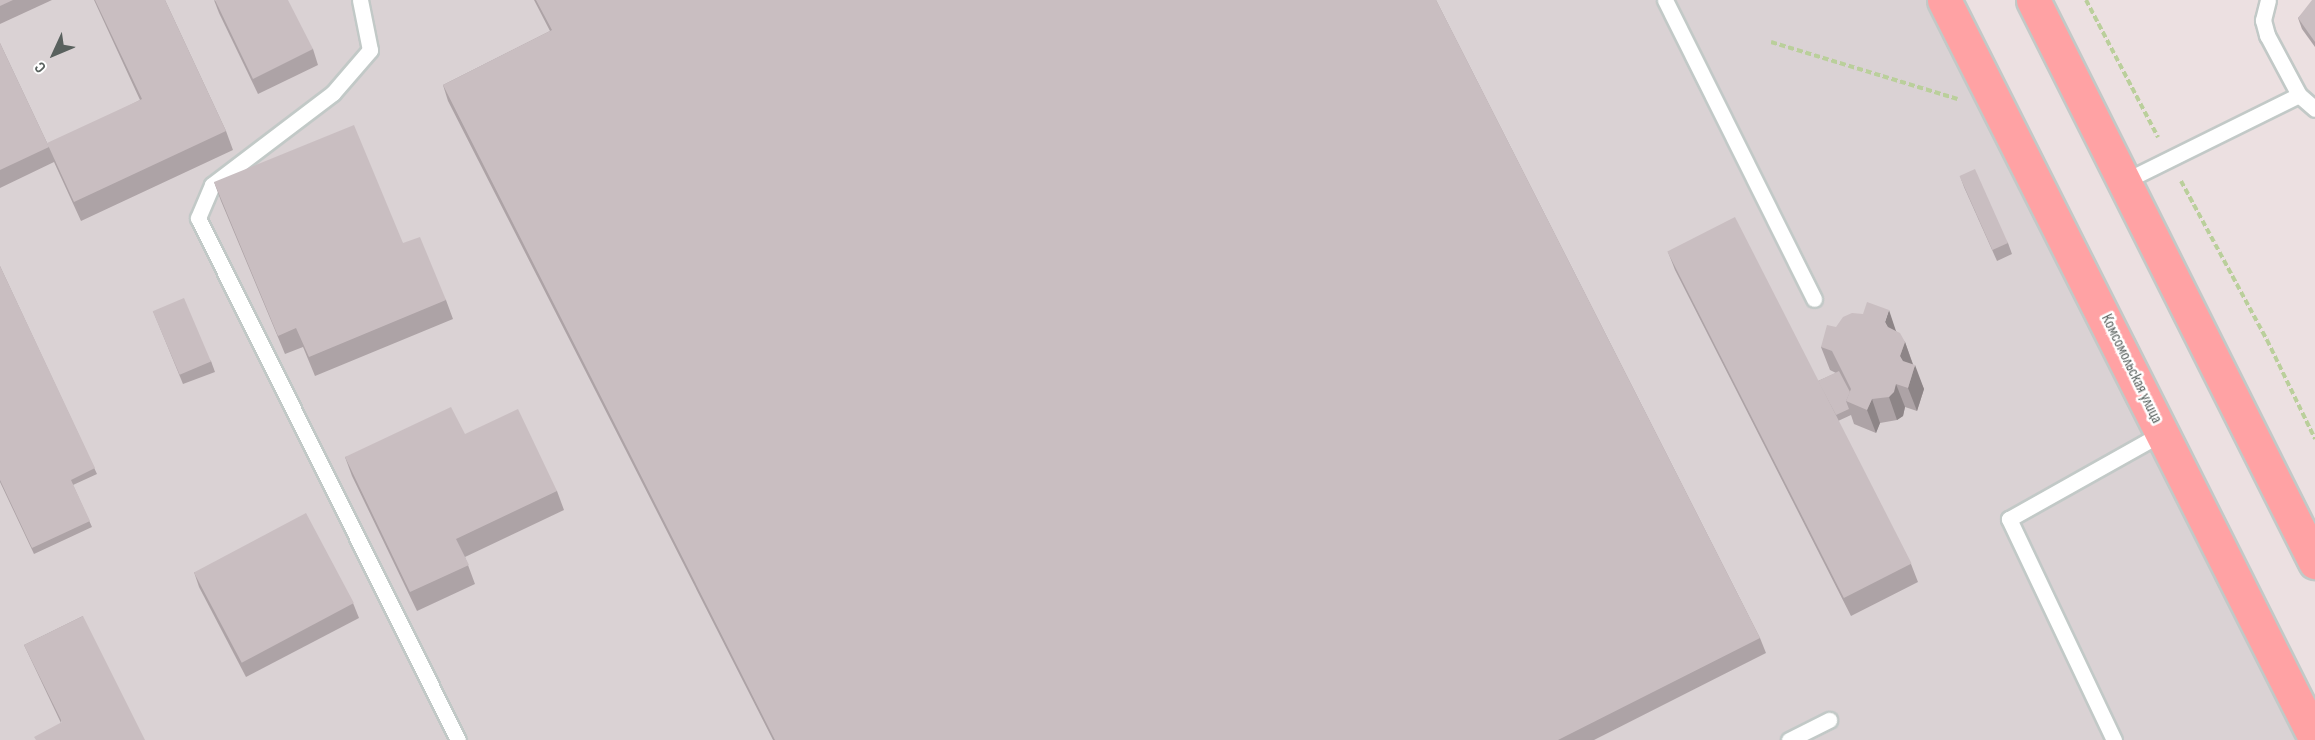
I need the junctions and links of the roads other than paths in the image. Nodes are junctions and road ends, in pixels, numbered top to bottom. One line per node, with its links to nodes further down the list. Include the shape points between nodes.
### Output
1 (360, 0): 14 (lane, via 370,50 333,93 212,185 198,218)
2 (1665, 0): 9 (lane)
3 (1944, 0): 10 (main road, Комсомольская улица)
4 (2033, 0): 8 (main road)
5 (2268, 0): 6 (lane, via 2263,20 2267,34)
6 (2299, 94): 7 (lane); 8 (lane)
7 (2315, 109)
8 (2125, 181): 11 (main road)
9 (1814, 299)
10 (2162, 433): 13 (main road, Комсомольская улица); 16 (lane, via 2009,519)
11 (2315, 562)
12 (1829, 720): 15 (lane)
13 (2315, 738)
14 (458, 740)
15 (1789, 740)
16 (2114, 740)

